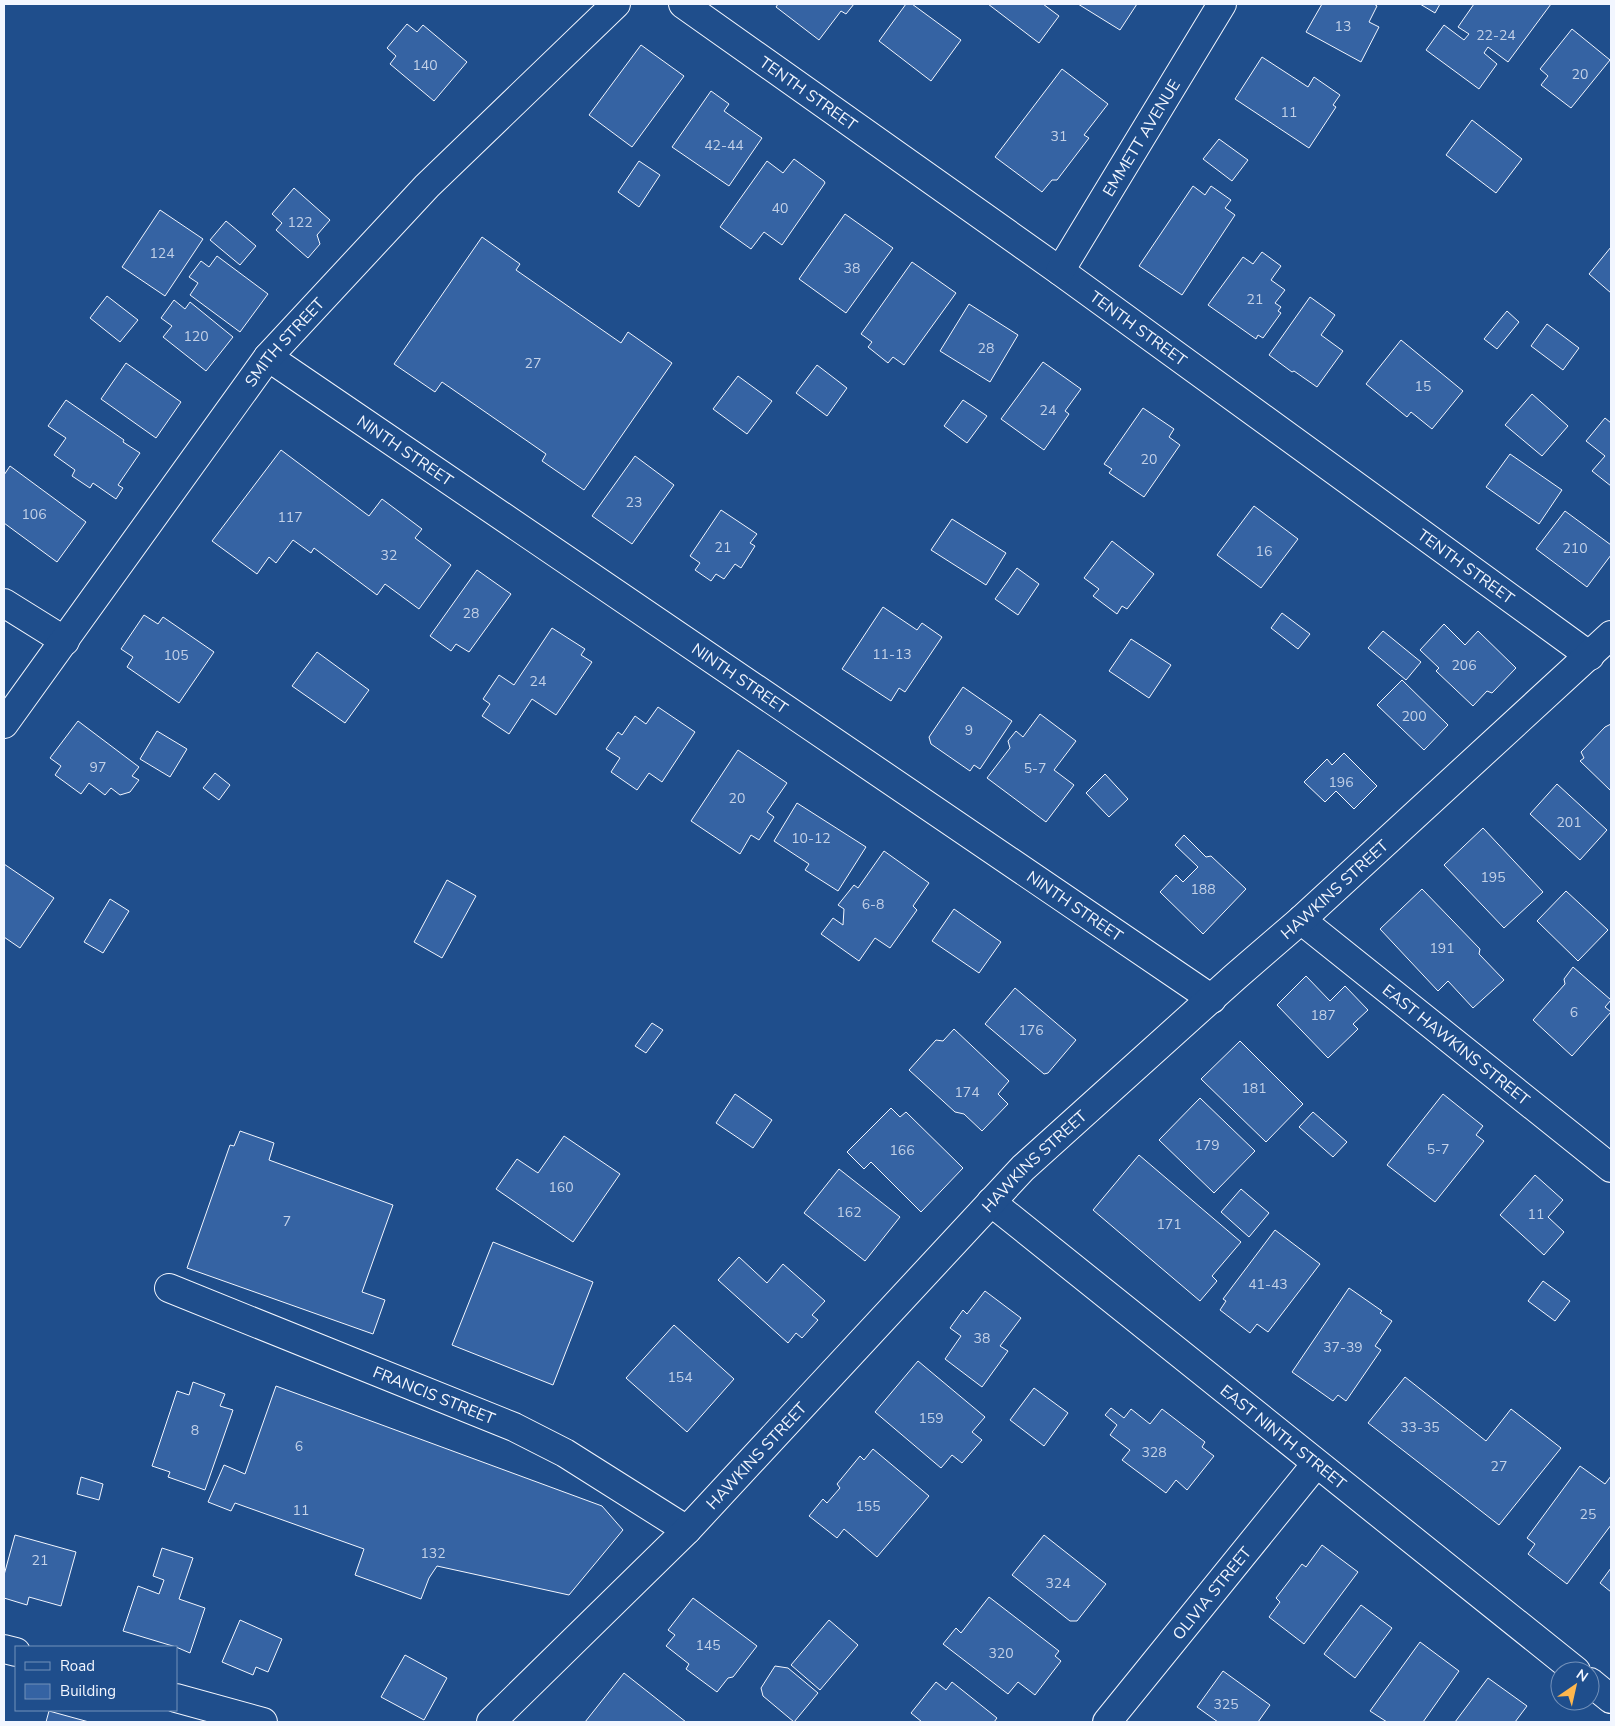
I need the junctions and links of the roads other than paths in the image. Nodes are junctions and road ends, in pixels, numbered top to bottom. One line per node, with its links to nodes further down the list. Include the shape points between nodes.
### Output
1 (616, 4): 5 (street, SMITH STREET, via 427,186)
2 (684, 4): 4 (street, TENTH STREET)
3 (1222, 4): 4 (street, EMMETT AVENUE)
4 (1060, 271): 9 (street, TENTH STREET)
5 (268, 357): 8 (street, SMITH STREET); 12 (street, NINTH STREET)
6 (4, 603): 8 (street)
7 (1611, 635): 9 (street, HAWKINS STREET)
8 (65, 641): 10 (street, SMITH STREET)
9 (1590, 656): 11 (street, HAWKINS STREET)
10 (4, 724)
11 (1302, 920): 12 (street, HAWKINS STREET); 13 (street, EAST HAWKINS STREET)
12 (1212, 999): 14 (street, HAWKINS STREET, via 1023,1168)
13 (1611, 1168)
14 (991, 1202): 16 (street, EAST NINTH STREET); 17 (street, HAWKINS STREET)
15 (169, 1288): 17 (street, FRANCIS STREET, via 514,1427 565,1453)
16 (1316, 1464): 18 (street, EAST NINTH STREET); 24 (street, OLIVIA STREET)
17 (687, 1530): 23 (street, HAWKINS STREET)
18 (1563, 1661)
19 (1600, 1690): 21 (street)
20 (178, 1699): 22 (street)
21 (1611, 1699)
22 (263, 1722)
23 (491, 1722)
24 (1107, 1722)

